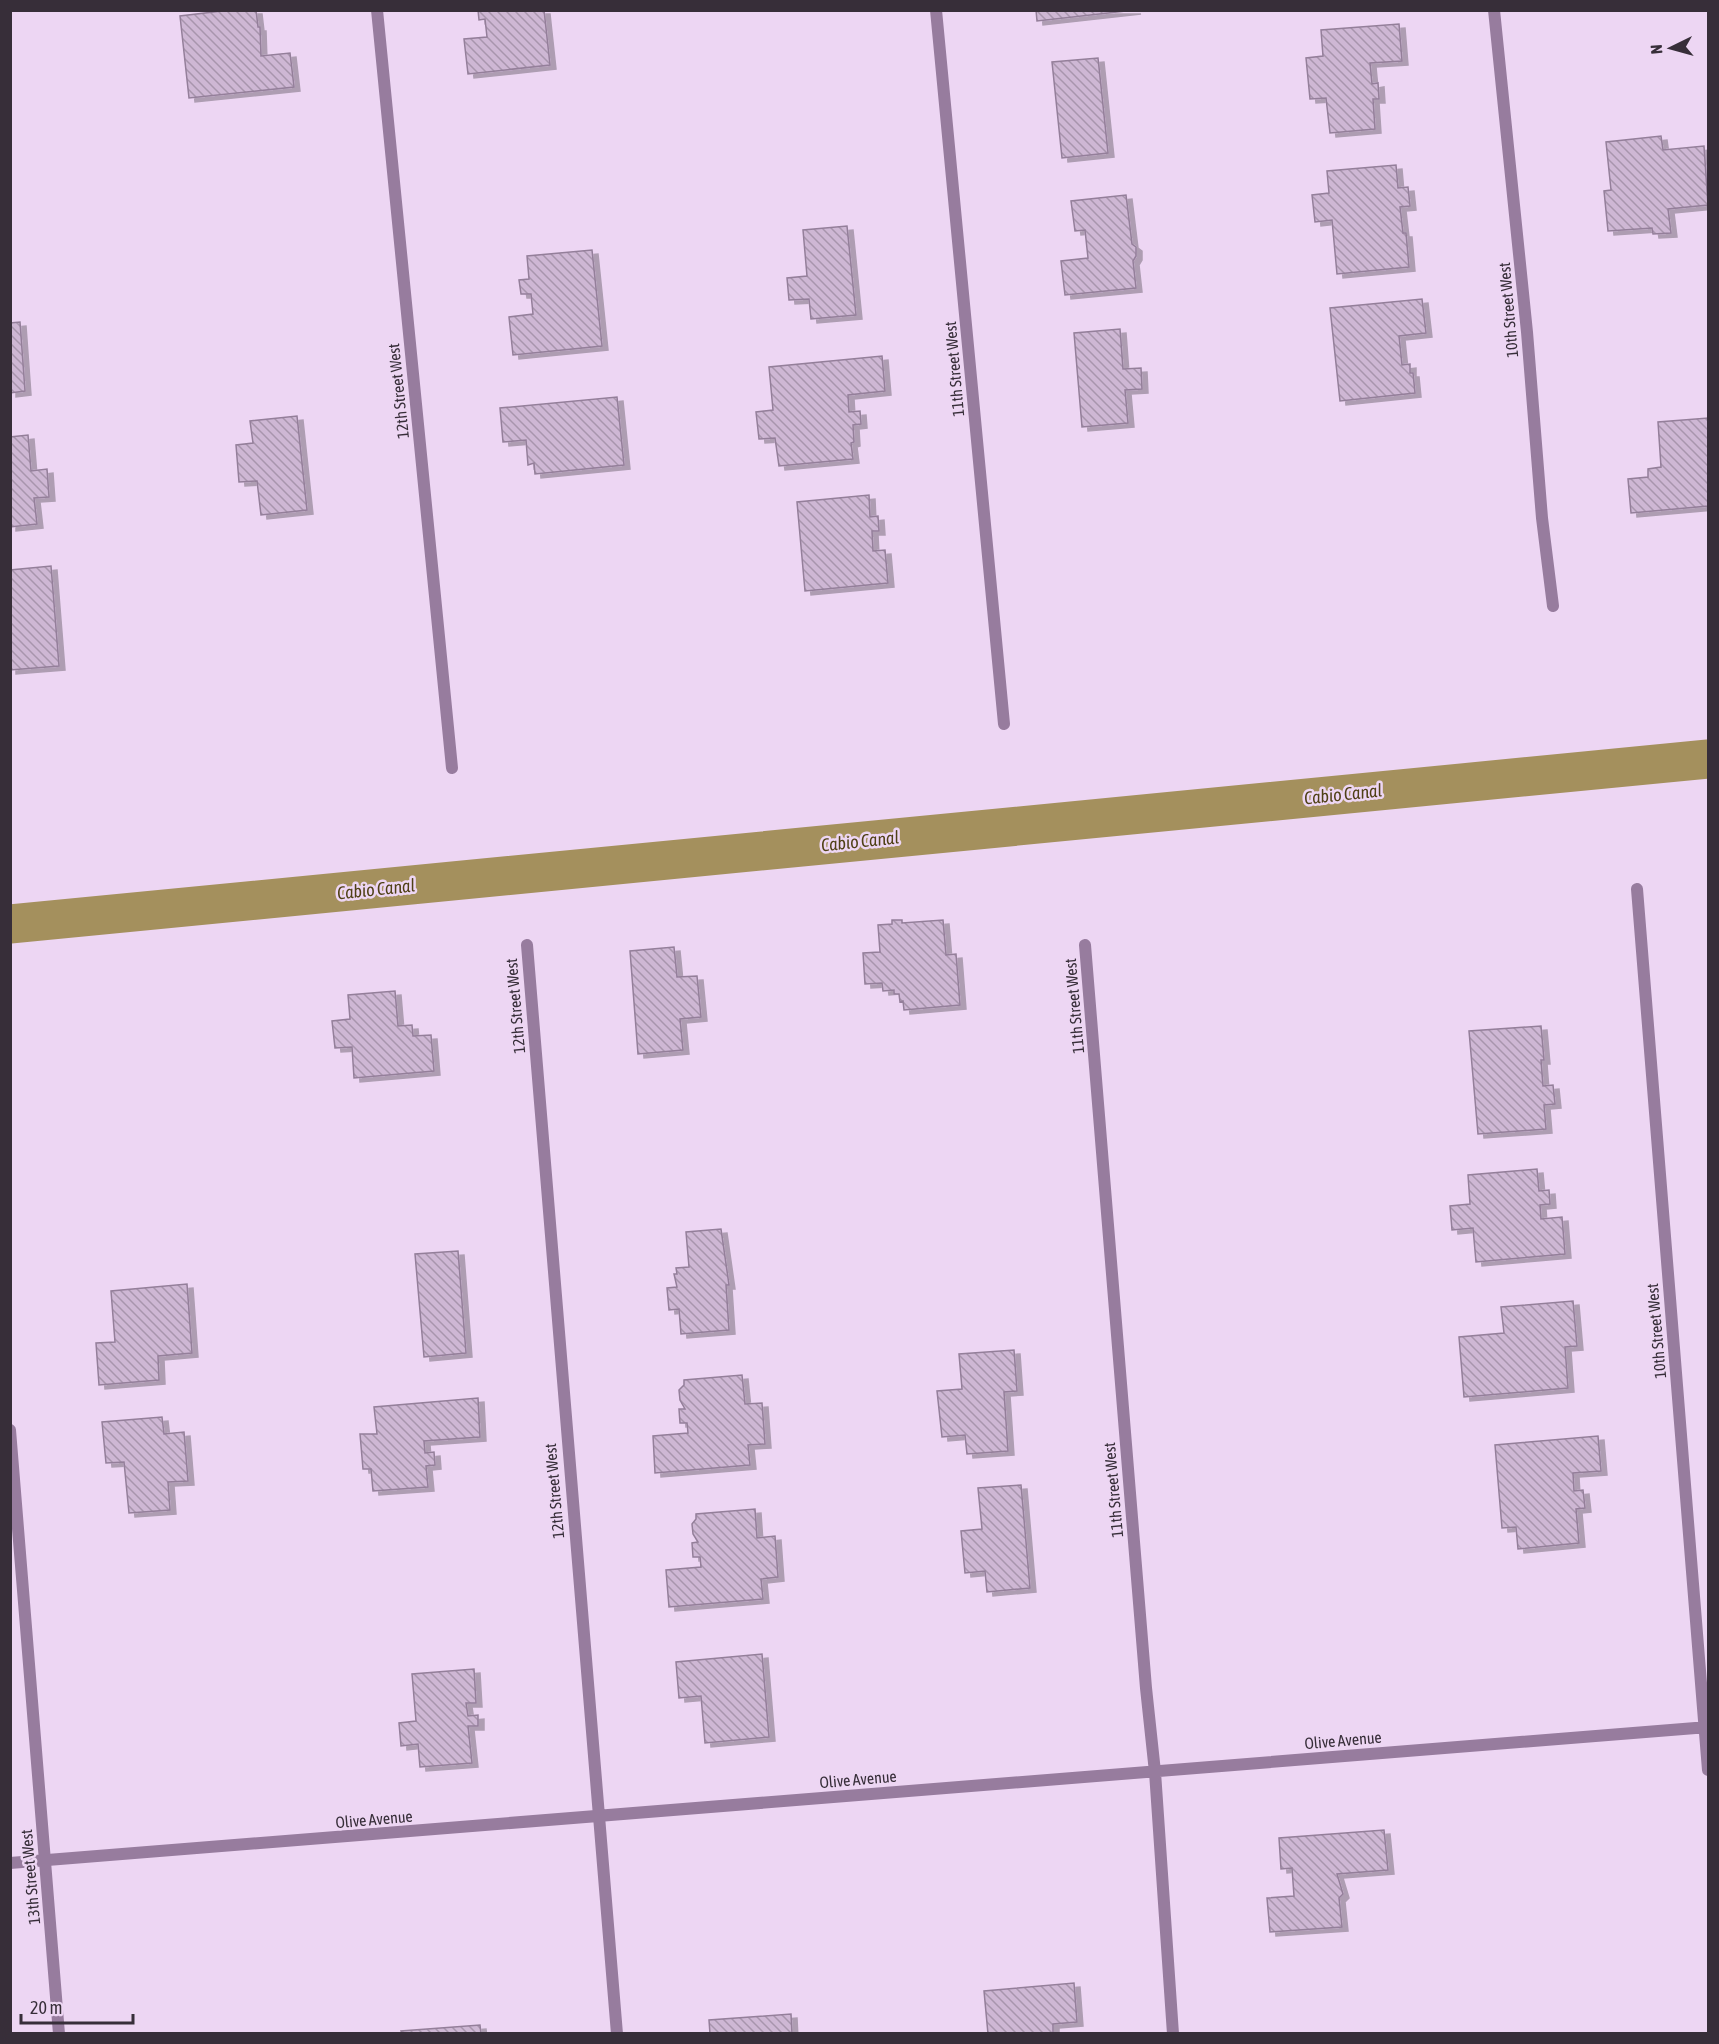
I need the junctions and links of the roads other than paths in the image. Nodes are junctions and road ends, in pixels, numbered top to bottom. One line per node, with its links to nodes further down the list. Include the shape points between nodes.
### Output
1 (377, 10): 6 (street, 12th Street West)
2 (936, 10): 5 (street, 11th Street West)
3 (1494, 10): 4 (street, 10th Street West)
4 (1553, 606)
5 (1004, 724)
6 (452, 768)
7 (1637, 889): 11 (street, 10th Street West)
8 (527, 945): 14 (street, 12th Street West)
9 (1085, 945): 13 (street, 11th Street West)
10 (10, 1430): 15 (street, 13th Street West)
11 (1707, 1727): 12 (street, 10th Street West); 13 (street, Olive Avenue)
12 (1708, 1770)
13 (1155, 1772): 14 (street, Olive Avenue); 19 (street, 11th Street West)
14 (599, 1816): 15 (street, Olive Avenue); 18 (street, 12th Street West)
15 (45, 1860): 16 (street, Olive Avenue); 17 (street, 13th Street West)
16 (10, 1863)
17 (59, 2034)
18 (617, 2034)
19 (1173, 2034)

